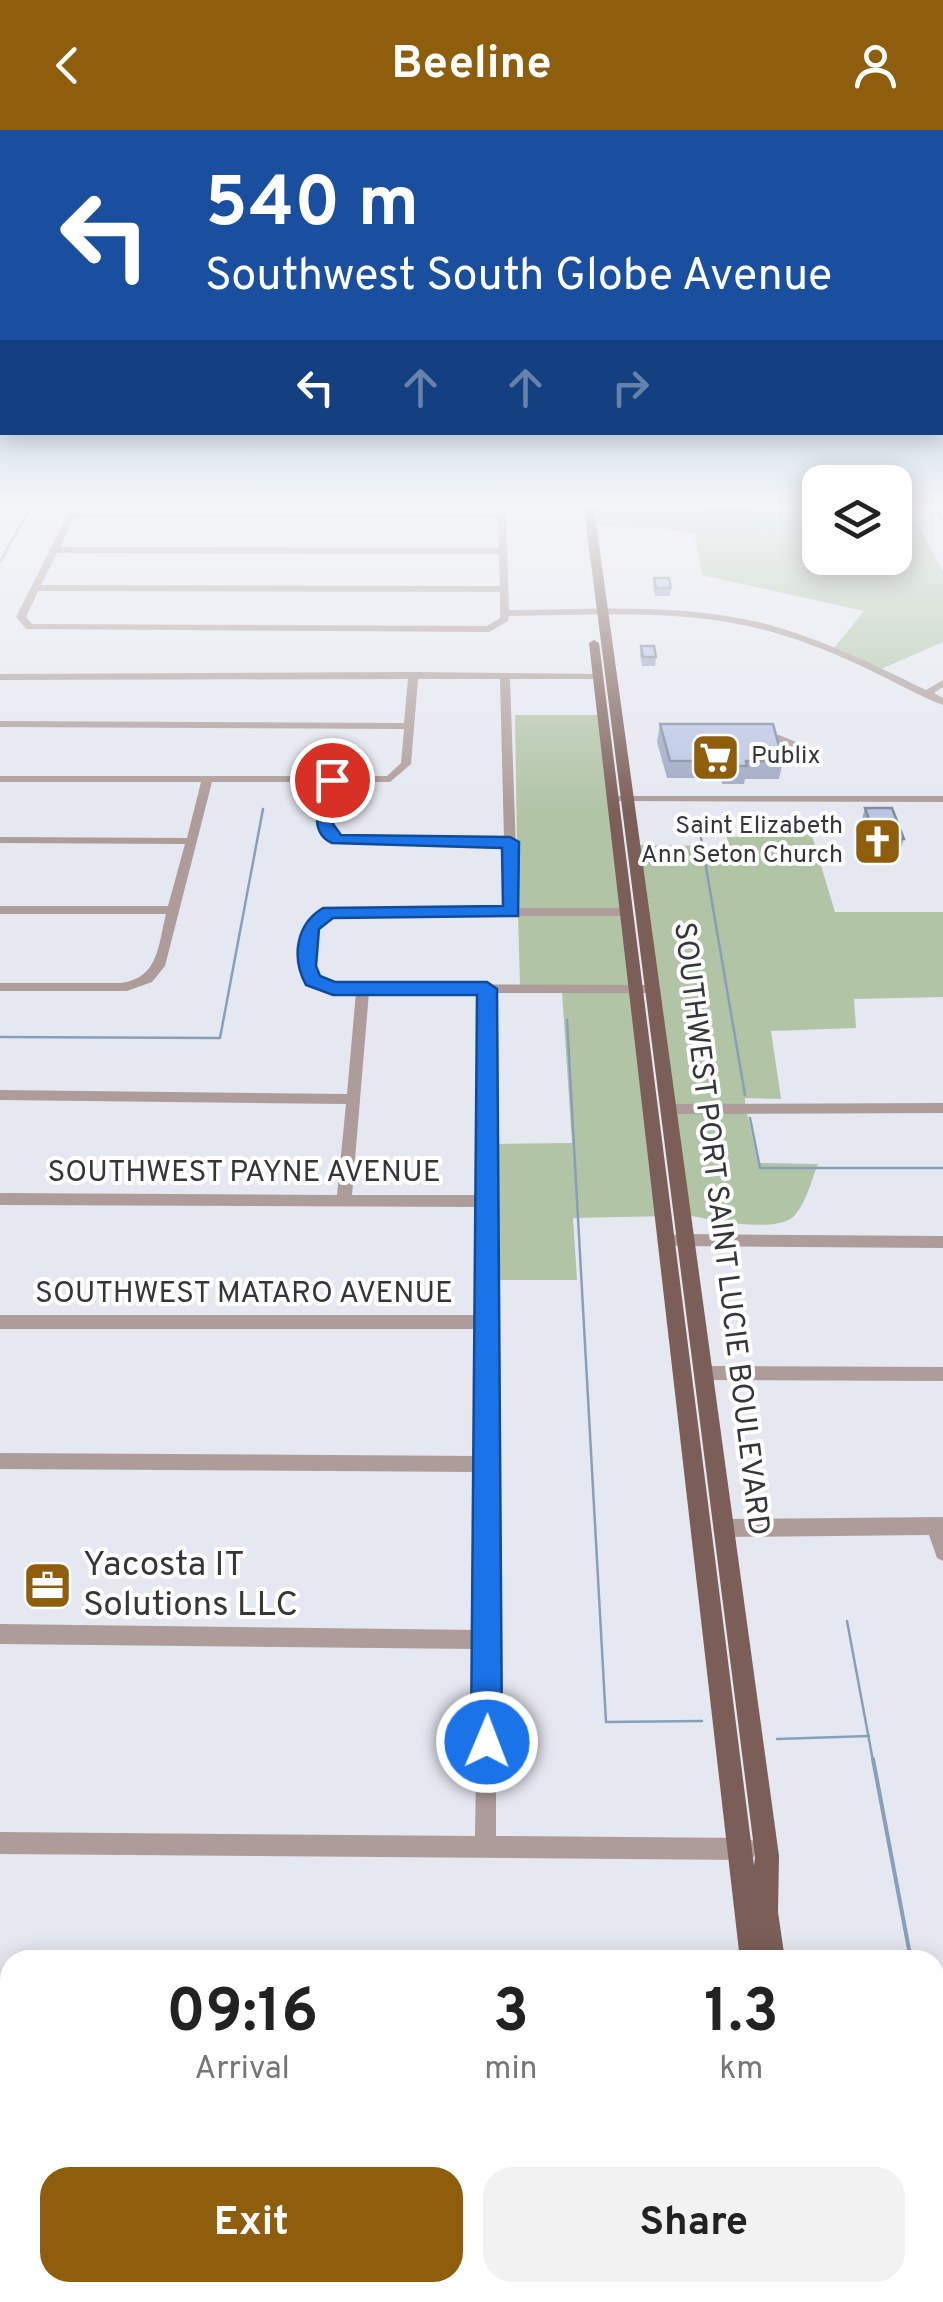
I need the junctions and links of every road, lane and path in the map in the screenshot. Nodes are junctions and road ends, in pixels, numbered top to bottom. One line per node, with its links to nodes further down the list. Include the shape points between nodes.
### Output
1 (25, 609): 5 (street, via 23,624 37,629 478,630 497,627)
2 (505, 609): 5 (street)
3 (595, 609): 6 (main road, SOUTHWEST PORT SAINT LUCIE BOULEVARD)
4 (596, 609): 6 (main road, SOUTHWEST PORT SAINT LUCIE BOULEVARD)
5 (505, 613): 6 (street)
6 (596, 613): 9 (main road, SOUTHWEST PORT SAINT LUCIE BOULEVARD); 12 (main road, SOUTHWEST PORT SAINT LUCIE BOULEVARD); 13 (street, via 665,614 775,630)
7 (412, 675): 8 (street); 10 (street); 16 (street)
8 (506, 675): 9 (street); 26 (street)
9 (599, 676): 12 (main road); 22 (main road, SOUTHWEST PORT SAINT LUCIE BOULEVARD)
10 (0, 677)
11 (943, 683): 13 (street)
12 (613, 688): 22 (main road, SOUTHWEST PORT SAINT LUCIE BOULEVARD)
13 (926, 694): 14 (street)
14 (943, 702)
15 (0, 724): 16 (street)
16 (408, 726): 21 (street, via 406,764 397,776)
17 (775, 737): 18 (street)
18 (813, 750)
19 (0, 780): 20 (street)
20 (206, 780): 21 (street); 25 (street)
21 (332, 780): 26 (street, via 325,824 338,840)
22 (622, 799): 23 (street); 30 (main road, SOUTHWEST PORT SAINT LUCIE BOULEVARD); 34 (main road, SOUTHWEST PORT SAINT LUCIE BOULEVARD)
23 (943, 799)
24 (0, 840): 25 (street)
25 (191, 841): 28 (street)
26 (510, 842): 29 (street)
27 (0, 910): 28 (street)
28 (174, 910): 31 (street, via 160,966 146,981 121,988)
29 (512, 912): 30 (street); 32 (street, via 321,915 310,929 309,975 321,985)
30 (627, 912): 34 (main road, SOUTHWEST PORT SAINT LUCIE BOULEVARD)
31 (0, 987)
32 (363, 988): 33 (street); 36 (street)
33 (487, 989): 34 (street); 41 (street)
34 (645, 989): 38 (main road, SOUTHWEST PORT SAINT LUCIE BOULEVARD); 42 (main road, SOUTHWEST PORT SAINT LUCIE BOULEVARD)
35 (0, 1096): 36 (street)
36 (353, 1099): 40 (street)
37 (943, 1108): 38 (street)
38 (668, 1109): 42 (main road, SOUTHWEST PORT SAINT LUCIE BOULEVARD)
39 (0, 1200): 40 (street, SOUTHWEST PAYNE AVENUE)
40 (344, 1201): 41 (street, SOUTHWEST PAYNE AVENUE)
41 (489, 1201): 45 (street)
42 (678, 1240): 43 (street); 46 (main road, SOUTHWEST PORT SAINT LUCIE BOULEVARD); 57 (main road, SOUTHWEST PORT SAINT LUCIE BOULEVARD)
43 (943, 1242)
44 (0, 1322): 45 (street, SOUTHWEST MATARO AVENUE)
45 (488, 1322): 49 (street)
46 (704, 1373): 47 (street); 51 (main road, SOUTHWEST PORT SAINT LUCIE BOULEVARD)
47 (943, 1374)
48 (0, 1462): 49 (street)
49 (487, 1464): 54 (street)
50 (940, 1526): 51 (street); 52 (street)
51 (724, 1528): 58 (main road, SOUTHWEST PORT SAINT LUCIE BOULEVARD)
52 (943, 1552)
53 (0, 1634): 54 (street)
54 (488, 1640): 56 (street)
55 (0, 1842): 56 (street)
56 (485, 1844): 57 (street)
57 (740, 1849): 58 (street); 59 (main road, SOUTHWEST PORT SAINT LUCIE BOULEVARD)
58 (766, 1849): 60 (main road, SOUTHWEST PORT SAINT LUCIE BOULEVARD)
59 (753, 1950)
60 (771, 1950)

